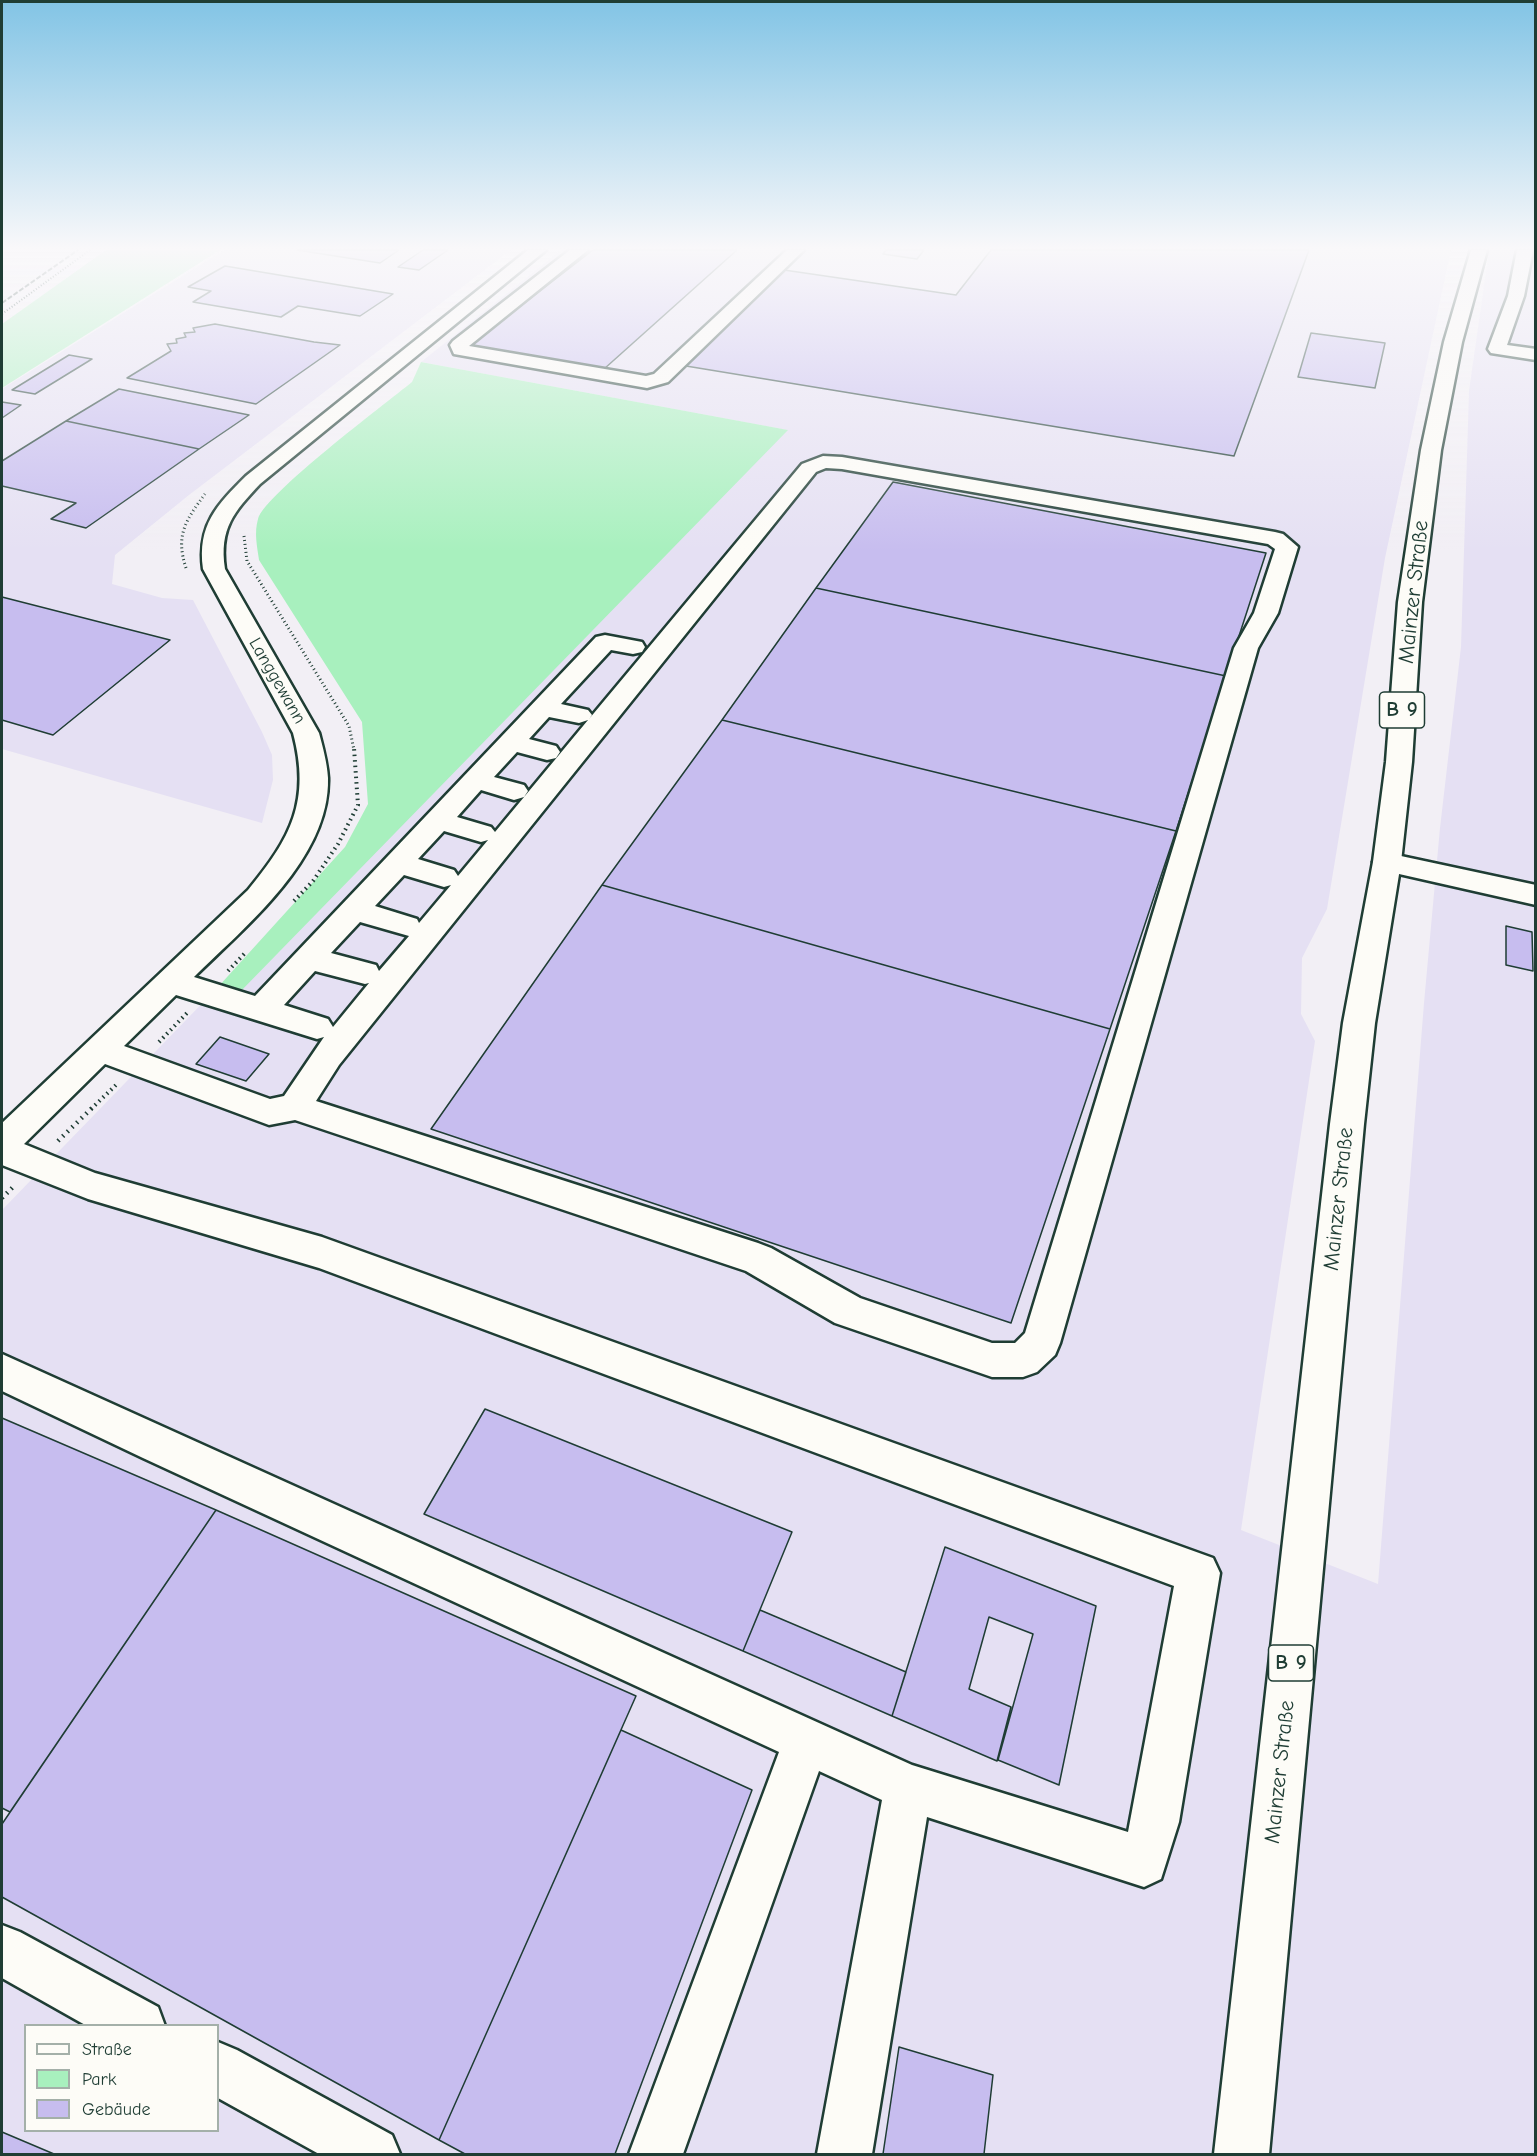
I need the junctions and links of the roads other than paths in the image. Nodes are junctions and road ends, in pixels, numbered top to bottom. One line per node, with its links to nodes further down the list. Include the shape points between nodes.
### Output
1 (413, 351): 24 (main road, Langgewann, via 253,480 225,509 214,528 210,550 214,568 314,753 313,799 306,825 280,872)
2 (464, 351): 3 (main road, via 647,382 661,378)
3 (690, 351)
4 (1451, 351): 16 (main road, Mainzer Straße / B 9, via 1431,450 1410,602 1399,762)
5 (1507, 351): 6 (main road)
6 (1536, 355)
7 (633, 647): 8 (main road, via 605,642 585,677)
8 (544, 708): 9 (main road); 10 (main road)
9 (579, 715)
10 (512, 742): 11 (main road); 12 (main road)
11 (547, 752)
12 (476, 780): 13 (main road); 14 (main road)
13 (514, 791)
14 (438, 820): 15 (main road); 17 (main road)
15 (481, 833)
16 (1387, 862): 19 (main road); 40 (main road, Mainzer Straße / B 9, via 1348,1113)
17 (398, 863): 18 (main road); 20 (main road)
18 (444, 877)
19 (1536, 895)
20 (354, 910): 21 (main road); 22 (main road)
21 (406, 926)
22 (309, 958): 23 (main road); 25 (main road)
23 (365, 973)
24 (171, 982): 25 (main road); 27 (main road, Langgewann)
25 (261, 1009): 26 (main road)
26 (317, 1027)
27 (100, 1050): 28 (main road, via 269,1112); 29 (main road, Langgewann)
28 (295, 1107): 28 (main road, via 327,1056 808,468 823,462 842,463 1275,539 1287,547 1266,614 1245,648 1041,1343 1023,1360 992,1360 848,1311 758,1259)
29 (2, 1144)
30 (2, 1150): 33 (main road, via 88,1185 322,1253 1198,1573 1155,1822 1144,1862)
31 (2, 1372): 32 (main road)
32 (806, 1742): 33 (main road); 38 (main road)
33 (908, 1787): 39 (main road)
34 (2, 1950): 35 (main road)
35 (137, 2024)
36 (219, 2070): 37 (main road)
37 (373, 2154)
38 (656, 2154)
39 (845, 2154)
40 (1241, 2154)

